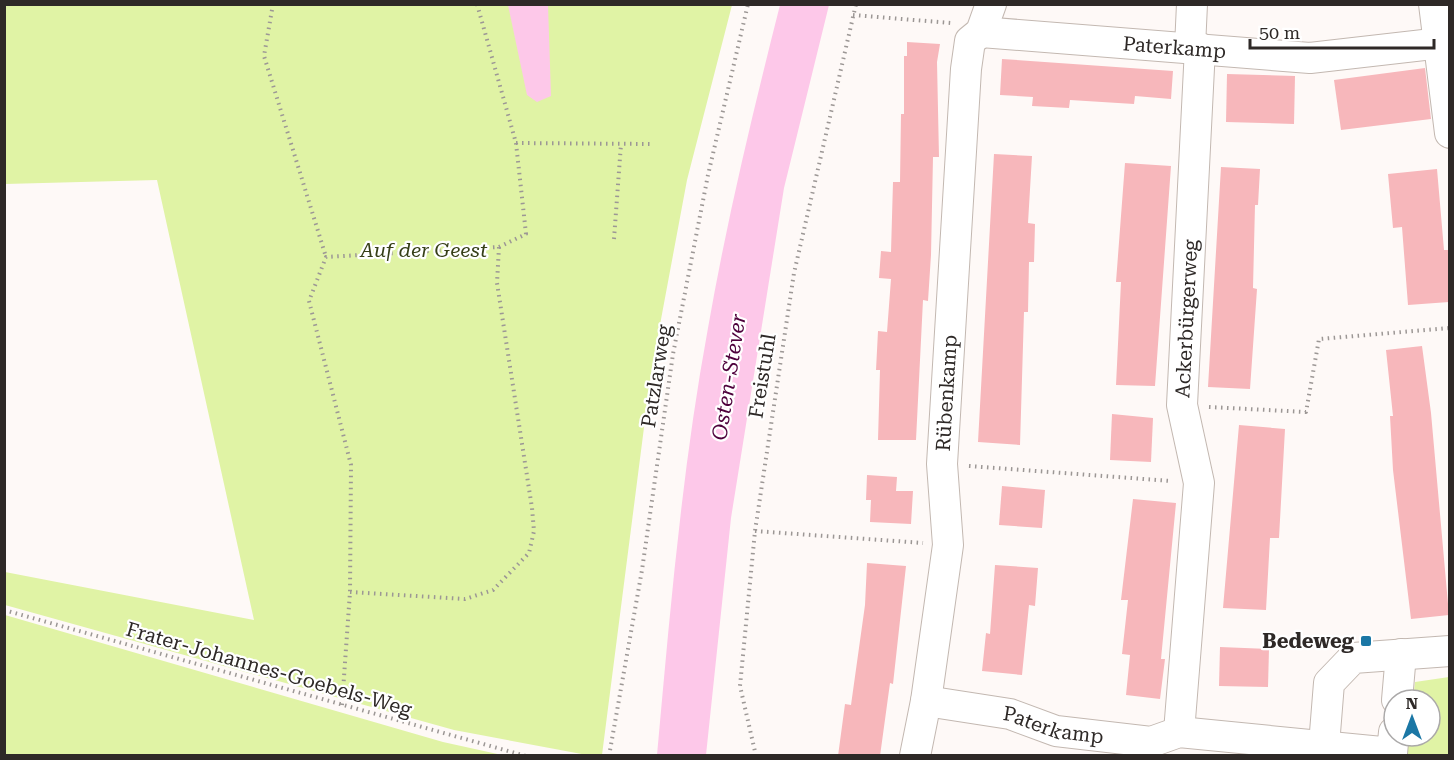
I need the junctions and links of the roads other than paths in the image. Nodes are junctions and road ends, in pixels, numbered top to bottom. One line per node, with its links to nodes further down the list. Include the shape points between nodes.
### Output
1 (991, 4): 4 (street, Rübenkamp)
2 (1192, 4): 6 (street, Ackerbürgerweg)
3 (1434, 4): 5 (street)
4 (981, 32): 6 (street, Paterkamp); 11 (street, Rübenkamp, via 970,41 966,69 942,464 948,545)
5 (1444, 43): 6 (street, Paterkamp, via 1310,58); 7 (street)
6 (1195, 48): 12 (street, Ackerbürgerweg, via 1182,405 1199,483)
7 (1449, 133)
8 (1449, 651): 9 (street)
9 (1401, 654): 10 (street); 13 (street, via 1353,658 1329,683)
10 (1398, 688)
11 (926, 701): 15 (street, Paterkamp, via 1010,714 1056,731); 16 (street, Rübenkamp)
12 (1179, 732): 13 (street, Paterkamp); 15 (street, Paterkamp)
13 (1324, 745): 14 (street, Paterkamp)
14 (1382, 747)
15 (1150, 749)
16 (915, 756)

